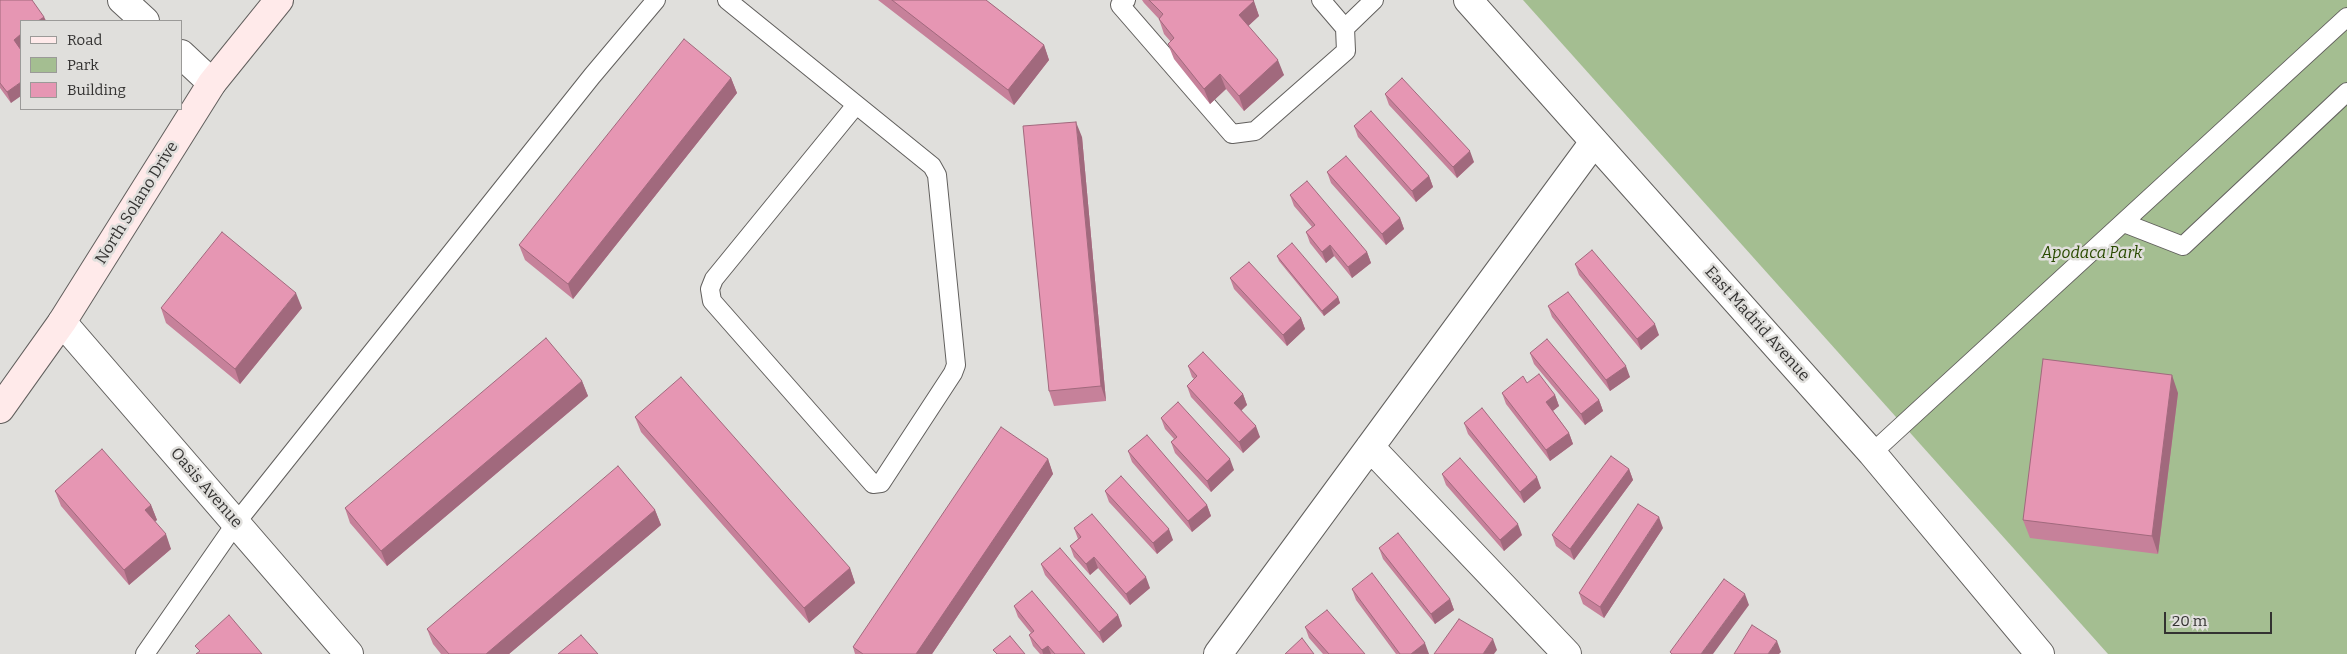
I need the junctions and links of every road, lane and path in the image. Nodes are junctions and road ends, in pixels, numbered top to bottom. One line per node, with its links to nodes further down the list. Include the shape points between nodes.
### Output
1 (122, 0): 10 (street)
2 (278, 0): 13 (main road, North Solano Drive)
3 (656, 0): 22 (lane, via 586,83)
4 (727, 0): 15 (lane)
5 (1126, 0): 11 (lane, via 1120,5 1232,134 1255,131 1346,51)
6 (1321, 0): 11 (lane)
7 (1374, 0): 11 (lane)
8 (1468, 0): 16 (street, East Madrid Avenue)
9 (2347, 17): 17 (lane)
10 (144, 20)
11 (1345, 28)
12 (182, 55): 13 (street)
13 (212, 83): 18 (main road, North Solano Drive)
14 (2347, 92): 17 (lane, via 2183,246)
15 (856, 105): 15 (lane, via 932,166 937,175 956,365 954,374 881,483 873,484 712,301 710,289 714,279)
16 (1594, 142): 20 (street); 21 (street, East Madrid Avenue)
17 (2124, 223): 21 (lane)
18 (62, 322): 19 (main road, North Solano Drive); 22 (street, Oasis Avenue)
19 (0, 409)
20 (1370, 447): 25 (street); 26 (street)
21 (1872, 452): 27 (street, East Madrid Avenue)
22 (236, 523): 23 (lane); 24 (street, Oasis Avenue)
23 (145, 654)
24 (349, 654)
25 (1218, 654)
26 (1567, 654)
27 (2040, 654)

